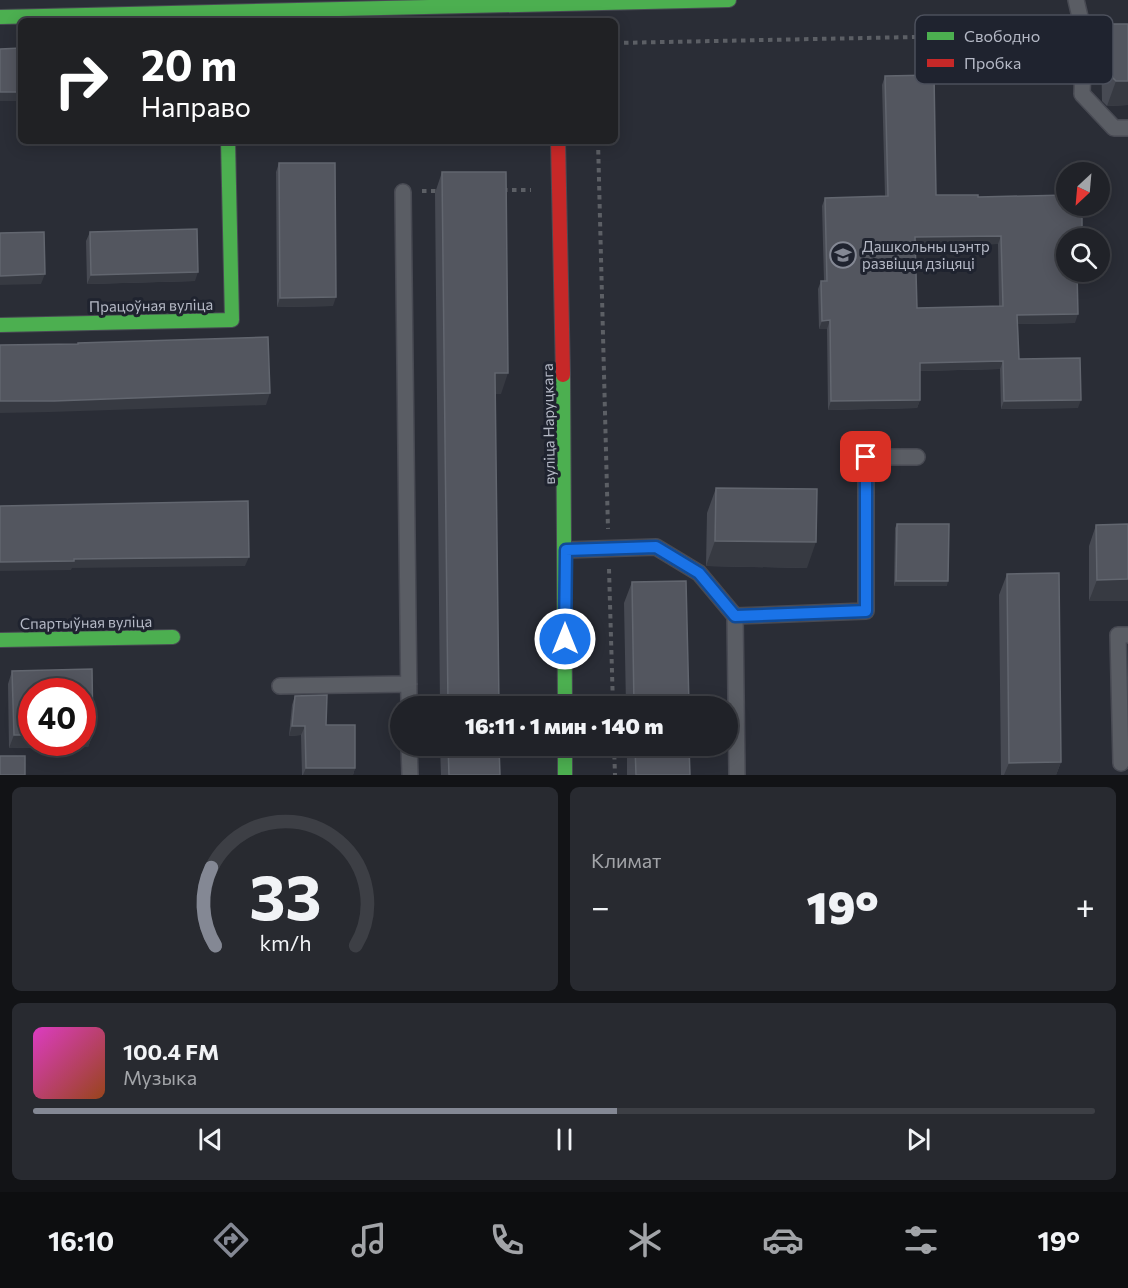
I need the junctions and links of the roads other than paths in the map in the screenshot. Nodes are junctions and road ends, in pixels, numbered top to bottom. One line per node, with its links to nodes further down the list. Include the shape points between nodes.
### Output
1 (729, 0): 3 (street)
2 (1076, 0): 4 (lane)
3 (555, 2): 5 (street); 6 (street)
4 (1080, 15)
5 (0, 16)
6 (555, 18)
7 (1082, 84): 8 (lane, via 1082,94 1114,128)
8 (1128, 128)
9 (228, 144): 12 (street, Працоўная вуліца, via 232,320)
10 (558, 144): 14 (street, вуліца Наруцкага)
11 (403, 192): 19 (lane)
12 (0, 326)
13 (917, 457): 15 (lane, via 866,457 866,611)
14 (566, 550): 15 (lane, via 656,547 699,573); 22 (street, вуліца Наруцкага)
15 (735, 616): 28 (lane)
16 (1128, 635): 25 (lane, via 1118,635)
17 (172, 637): 18 (street, Спартыўная вуліца)
18 (0, 640)
19 (409, 684): 20 (lane); 21 (lane)
20 (280, 686)
21 (409, 696)
22 (565, 696)
23 (409, 756): 26 (lane)
24 (565, 756): 27 (street)
25 (1121, 763)
26 (410, 775)
27 (565, 775)
28 (737, 775)

